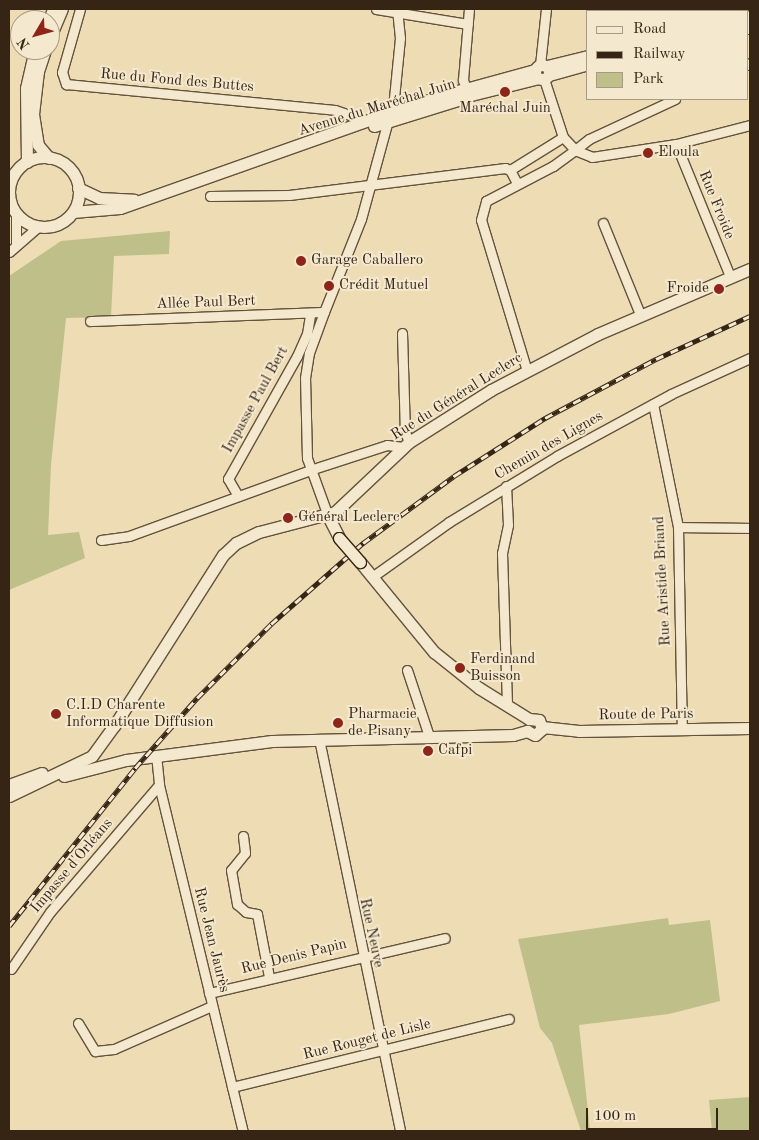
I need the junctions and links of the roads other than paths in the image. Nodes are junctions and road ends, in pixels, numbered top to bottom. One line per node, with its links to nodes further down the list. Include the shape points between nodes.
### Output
1 (80, 9): 15 (street, Rue du Fond des Buttes, via 62,72 66,84 336,110 355,117)
2 (376, 9): 5 (street)
3 (469, 9): 6 (street)
4 (546, 9): 11 (street)
5 (398, 10): 6 (street); 14 (street, via 400,38)
6 (468, 24): 12 (street, via 463,80)
7 (586, 57): 11 (main road, Avenue du Maréchal Juin)
8 (33, 60): 22 (main road, via 26,88)
9 (42, 60): 21 (main road, via 33,114 38,145)
10 (586, 64): 11 (main road, Avenue du Maréchal Juin)
11 (542, 72): 12 (main road, Avenue du Maréchal Juin); 17 (street)
12 (467, 91): 14 (main road, Avenue du Maréchal Juin)
13 (673, 100): 20 (street, via 589,139)
14 (388, 117): 15 (main road, Avenue du Maréchal Juin); 19 (main road, Avenue du Maréchal Juin); 26 (street)
15 (360, 123): 19 (main road, Avenue du Maréchal Juin)
16 (750, 125): 18 (street)
17 (562, 137): 20 (street); 23 (street)
18 (676, 144): 20 (street, via 592,157); 38 (street, Rue Froide)
19 (296, 148): 30 (main road, Avenue du Maréchal Juin)
20 (575, 150): 25 (street, via 553,166)
21 (49, 158): 22 (main road); 27 (main road, via 69,168)
22 (27, 162): 24 (main road)
23 (510, 170): 25 (street); 26 (street)
24 (12, 174): 28 (main road)
25 (517, 183): 45 (street, via 486,201 480,213)
26 (371, 186): 29 (street, via 289,194); 39 (street, via 350,252)
27 (78, 188): 30 (main road, Avenue du Maréchal Juin, via 99,198); 31 (main road)
28 (9, 196): 32 (main road)
29 (210, 196)
30 (136, 200): 31 (main road, Avenue du Maréchal Juin, via 106,211)
31 (73, 212): 34 (main road, via 58,224)
32 (16, 214): 34 (main road); 35 (street)
33 (603, 223): 41 (street)
34 (38, 227): 35 (street)
35 (16, 245): 36 (street)
36 (9, 252)
37 (750, 269): 38 (main road, Rue du Général Leclerc)
38 (730, 276): 41 (main road, Rue du Général Leclerc)
39 (324, 312): 40 (street, Allée Paul Bert); 48 (street, via 309,353 304,385 304,427)
40 (310, 314): 42 (street, Allée Paul Bert); 50 (street, Impasse Paul Bert, via 307,334 297,356 228,479)
41 (640, 314): 45 (main road, Rue du Général Leclerc)
42 (90, 321)
43 (402, 333): 47 (street)
44 (750, 358): 46 (street, Chemin des Lignes)
45 (527, 371): 47 (main road, Rue du Général Leclerc)
46 (653, 404): 49 (street, Chemin des Lignes); 52 (street, Rue Aristide Briand)
47 (406, 445): 48 (street, via 386,445); 51 (main road, Rue du Général Leclerc, via 390,457 342,507)
48 (310, 472): 50 (street); 51 (street)
49 (506, 486): 55 (street, Chemin des Lignes); 57 (street, via 508,526 502,553)
50 (238, 496): 54 (street, via 129,536)
51 (328, 516): 55 (main road, bridge, via 339,538); 64 (main road, Rue du Général Leclerc, via 247,536 223,555)
52 (678, 527): 53 (street); 60 (street, Rue Aristide Briand)
53 (750, 528)
54 (101, 540)
55 (372, 577): 57 (main road, via 434,652 479,688)
56 (407, 670): 61 (street)
57 (507, 704): 58 (main road)
58 (528, 725): 60 (main road, Route de Paris, via 535,735 542,727 580,731); 61 (main road, via 513,735)
59 (750, 728): 60 (main road, Route de Paris)
60 (682, 729)
61 (429, 736): 62 (main road)
62 (319, 739): 63 (main road, via 272,741); 72 (street, Rue Neuve)
63 (156, 755): 65 (main road); 66 (street, Rue Jean Jaurès)
64 (92, 756): 65 (main road); 67 (main road); 68 (main road)
65 (126, 760): 68 (main road)
66 (159, 785): 73 (street, Impasse d'Orléans, via 50,912); 75 (street, Rue Jean Jaurès)
67 (9, 786)
68 (24, 789): 69 (main road)
69 (9, 796)
70 (243, 836): 74 (street, via 245,853 231,870 237,904 246,912 257,914)
71 (445, 938): 72 (street, Rue Denis Papin)
72 (362, 955): 74 (street, Rue Denis Papin); 79 (street, Rue Neuve)
73 (11, 969)
74 (269, 978): 75 (street, Rue Denis Papin)
75 (209, 992): 76 (street, Rue Jean Jaurès)
76 (212, 1006): 78 (street, via 104,1050 95,1051); 80 (street, Rue Jean Jaurès)
77 (509, 1019): 79 (street, Rue Rouget de Lisle)
78 (78, 1023)
79 (382, 1051): 80 (street, Rue Rouget de Lisle); 82 (street, Rue Neuve)
80 (232, 1087): 81 (street, Rue Jean Jaurès)
81 (243, 1131)
82 (400, 1131)

